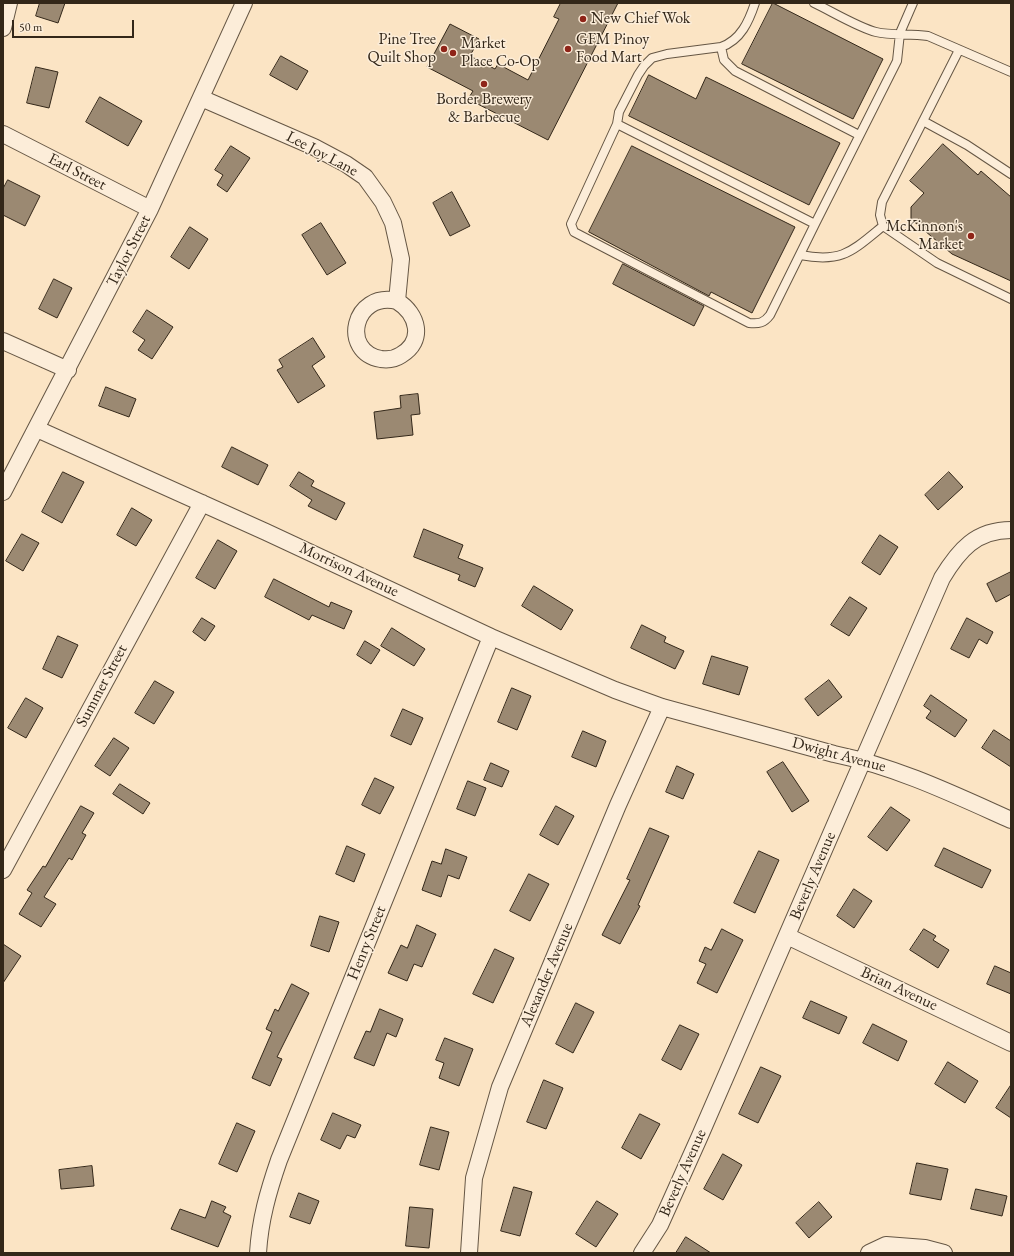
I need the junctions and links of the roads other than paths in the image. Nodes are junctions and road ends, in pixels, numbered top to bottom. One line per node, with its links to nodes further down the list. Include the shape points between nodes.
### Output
1 (9, 3): 6 (street)
2 (244, 3): 11 (street, Taylor Street)
3 (755, 3): 8 (lane, via 745,28 730,44)
4 (814, 3): 7 (lane, via 874,32)
5 (914, 3): 7 (lane)
6 (3, 28)
7 (900, 33): 9 (lane, via 928,36); 15 (lane, via 897,61)
8 (722, 47): 13 (lane, via 652,58 638,74 619,112); 15 (lane, via 724,60 735,71)
9 (959, 50): 10 (lane); 12 (lane)
10 (1011, 72)
11 (201, 98): 17 (street, Taylor Street); 22 (street, Lee Joy Lane, via 314,147 365,177 383,202 397,241 401,259)
12 (923, 121): 16 (lane, via 967,145); 19 (lane, via 882,202 880,215)
13 (617, 124): 18 (lane); 20 (lane, via 571,224 578,235 749,322 758,324 765,322 770,315)
14 (3, 134): 17 (street, Earl Street)
15 (859, 135): 18 (lane)
16 (1011, 174)
17 (150, 209): 24 (street, Taylor Street)
18 (815, 224): 20 (lane)
19 (883, 226): 20 (lane, via 863,242 836,257 820,259); 21 (lane, via 936,263)
20 (800, 255)
21 (1011, 299)
22 (397, 301)
23 (3, 341): 24 (street)
24 (68, 370): 25 (street, Taylor Street)
25 (37, 429): 26 (street, Taylor Street); 27 (street, Morrison Avenue)
26 (3, 492)
27 (202, 503): 29 (street, Morrison Avenue); 33 (street, Summer Street)
28 (1011, 530): 31 (street, Beverly Avenue, via 998,530 980,536 964,547 952,561 942,578)
29 (492, 637): 30 (street, Morrison Avenue); 36 (street, Henry Street, via 279,1160 266,1197)
30 (662, 708): 31 (street, Dwight Avenue); 37 (street, Alexander Avenue, via 618,805 500,1087 474,1178)
31 (863, 760): 32 (street, Dwight Avenue, via 908,774); 34 (street, Beverly Avenue)
32 (1011, 820)
33 (3, 870)
34 (787, 936): 35 (street, Brian Avenue); 38 (street, Beverly Avenue, via 660,1225)
35 (1011, 1043)
36 (258, 1253)
37 (469, 1253)
38 (642, 1253)
39 (869, 1253): 40 (street, via 886,1245 925,1248)
40 (944, 1253)

